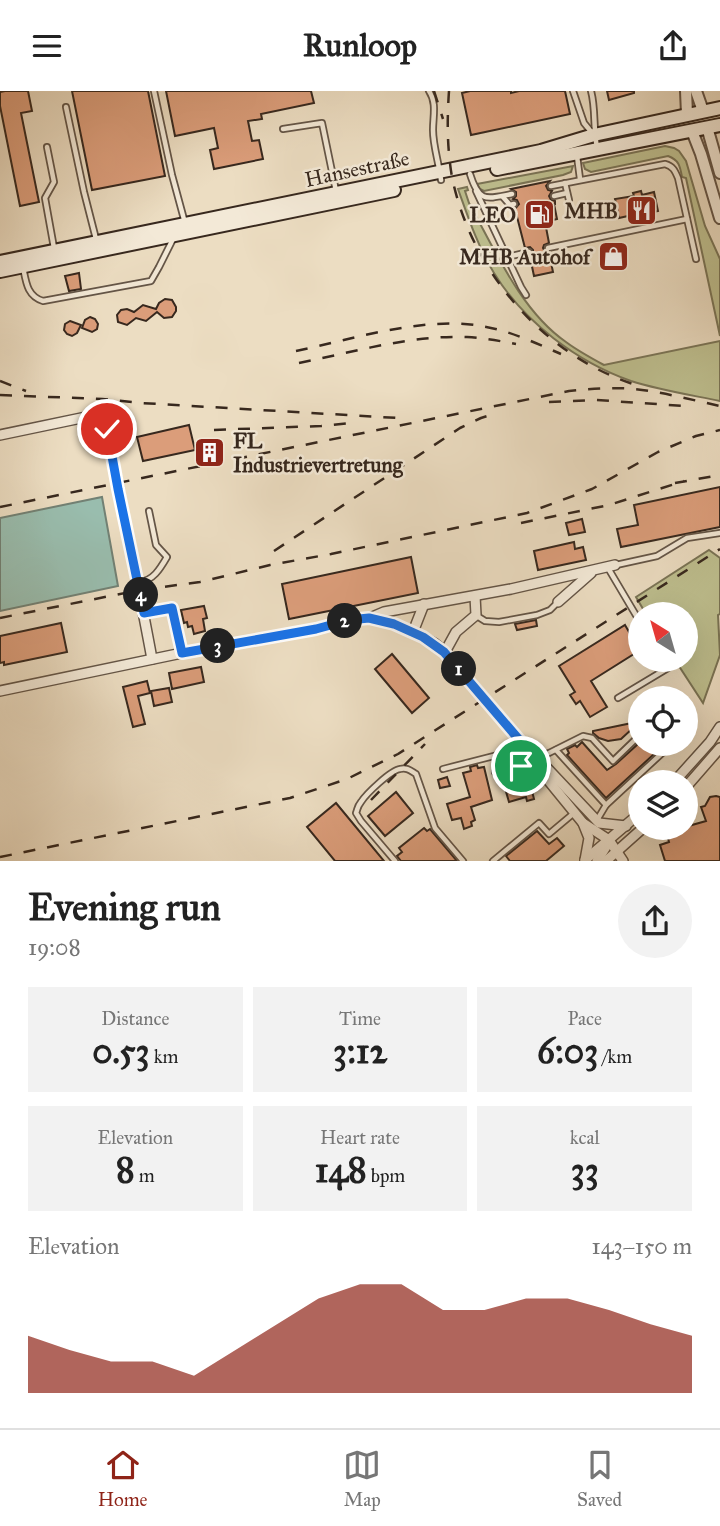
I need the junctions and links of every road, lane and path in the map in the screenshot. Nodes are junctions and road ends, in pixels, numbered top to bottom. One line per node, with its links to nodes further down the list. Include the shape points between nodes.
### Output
1 (154, 91): 34 (lane)
2 (429, 91): 20 (lane, via 435,107 433,130)
3 (573, 91): 14 (lane, via 584,123)
4 (591, 91): 14 (lane)
5 (686, 91): 10 (street)
6 (696, 91): 9 (street)
7 (66, 107): 35 (lane)
8 (720, 108): 9 (main road, Hansestraße)
9 (703, 111): 10 (main road, Hansestraße); 11 (main road)
10 (687, 114): 13 (main road); 14 (main road, Hansestraße)
11 (713, 126): 13 (main road, Hansestraße); 18 (street)
12 (283, 129): 29 (lane, via 322,123)
13 (692, 131): 17 (main road, Hansestraße); 32 (street)
14 (594, 135): 16 (main road, Hansestraße); 17 (lane)
15 (47, 147): 38 (lane, via 54,182 45,198)
16 (575, 147): 17 (main road, Hansestraße); 19 (main road, Hansestraße); 20 (main road, Hansestraße); 21 (lane)
17 (597, 148)
18 (720, 173)
19 (470, 174): 20 (main road, Hansestraße); 24 (lane)
20 (440, 176): 29 (main road, Hansestraße)
21 (580, 179): 22 (lane); 33 (lane, via 669,165 678,178)
22 (565, 183): 23 (lane); 25 (lane)
23 (551, 185)
24 (476, 191): 27 (lane, via 490,198); 39 (lane)
25 (568, 193): 28 (lane); 30 (lane)
26 (512, 194): 27 (lane)
27 (502, 196): 31 (lane)
28 (554, 196)
29 (338, 197): 34 (main road, Hansestraße)
30 (569, 200)
31 (514, 204)
32 (720, 218)
33 (687, 219): 36 (lane); 40 (lane)
34 (182, 231): 35 (main road, Hansestraße); 42 (lane, via 150,281 43,301 27,289)
35 (98, 246): 38 (main road, Hansestraße)
36 (548, 248)
37 (529, 253): 39 (lane)
38 (55, 255): 41 (main road, Hansestraße); 42 (main road, Hansestraße)
39 (507, 257): 44 (lane)
40 (696, 259)
41 (0, 262)
42 (22, 266): 43 (main road, Hansestraße)
43 (0, 271)
44 (526, 295)
45 (0, 435): 51 (street, via 86,417 103,423)
46 (149, 511): 51 (lane, via 156,545 167,557 147,582)
47 (720, 533): 48 (lane, via 687,538 657,556)
48 (611, 566): 49 (street); 54 (lane)
49 (594, 571): 50 (street); 53 (street)
50 (555, 579): 52 (street); 53 (street)
51 (138, 582): 56 (street)
52 (475, 596): 55 (street); 57 (street)
53 (558, 602): 57 (lane, via 537,615 499,622)
54 (630, 602)
55 (425, 604): 58 (street); 59 (street)
56 (144, 613): 61 (lane, via 172,608); 62 (street)
57 (476, 615): 60 (street, via 456,632)
58 (369, 618): 59 (street); 61 (street)
59 (413, 632): 60 (street)
60 (444, 652): 70 (street)
61 (182, 653): 62 (street)
62 (152, 659): 64 (street)
63 (661, 672): 65 (lane)
64 (0, 691)
65 (618, 698)
66 (720, 727): 73 (street)
67 (628, 747): 69 (lane, via 613,761 592,738 583,736)
68 (720, 748): 75 (street)
69 (556, 750): 70 (lane); 76 (lane)
70 (531, 754): 72 (lane); 74 (lane, via 521,766); 77 (street); 78 (street)
71 (659, 756): 76 (lane)
72 (443, 769)
73 (685, 770)
74 (495, 772)
75 (698, 773)
76 (606, 805): 78 (lane)
77 (574, 812): 79 (street); 87 (lane, via 549,834 539,823)
78 (597, 821): 80 (street)
79 (583, 823): 82 (street); 88 (street, via 589,838)
80 (607, 825): 81 (street); 82 (street)
81 (626, 826): 82 (street)
82 (609, 840): 84 (street); 88 (street); 89 (street)
83 (630, 840): 84 (street)
84 (617, 852): 90 (street); 91 (street)
85 (394, 861): 86 (lane, via 356,813 358,805 391,773 404,768 416,774 435,828)
86 (463, 861)
87 (493, 861)
88 (584, 861)
89 (597, 861)
90 (606, 861)
91 (623, 861)

